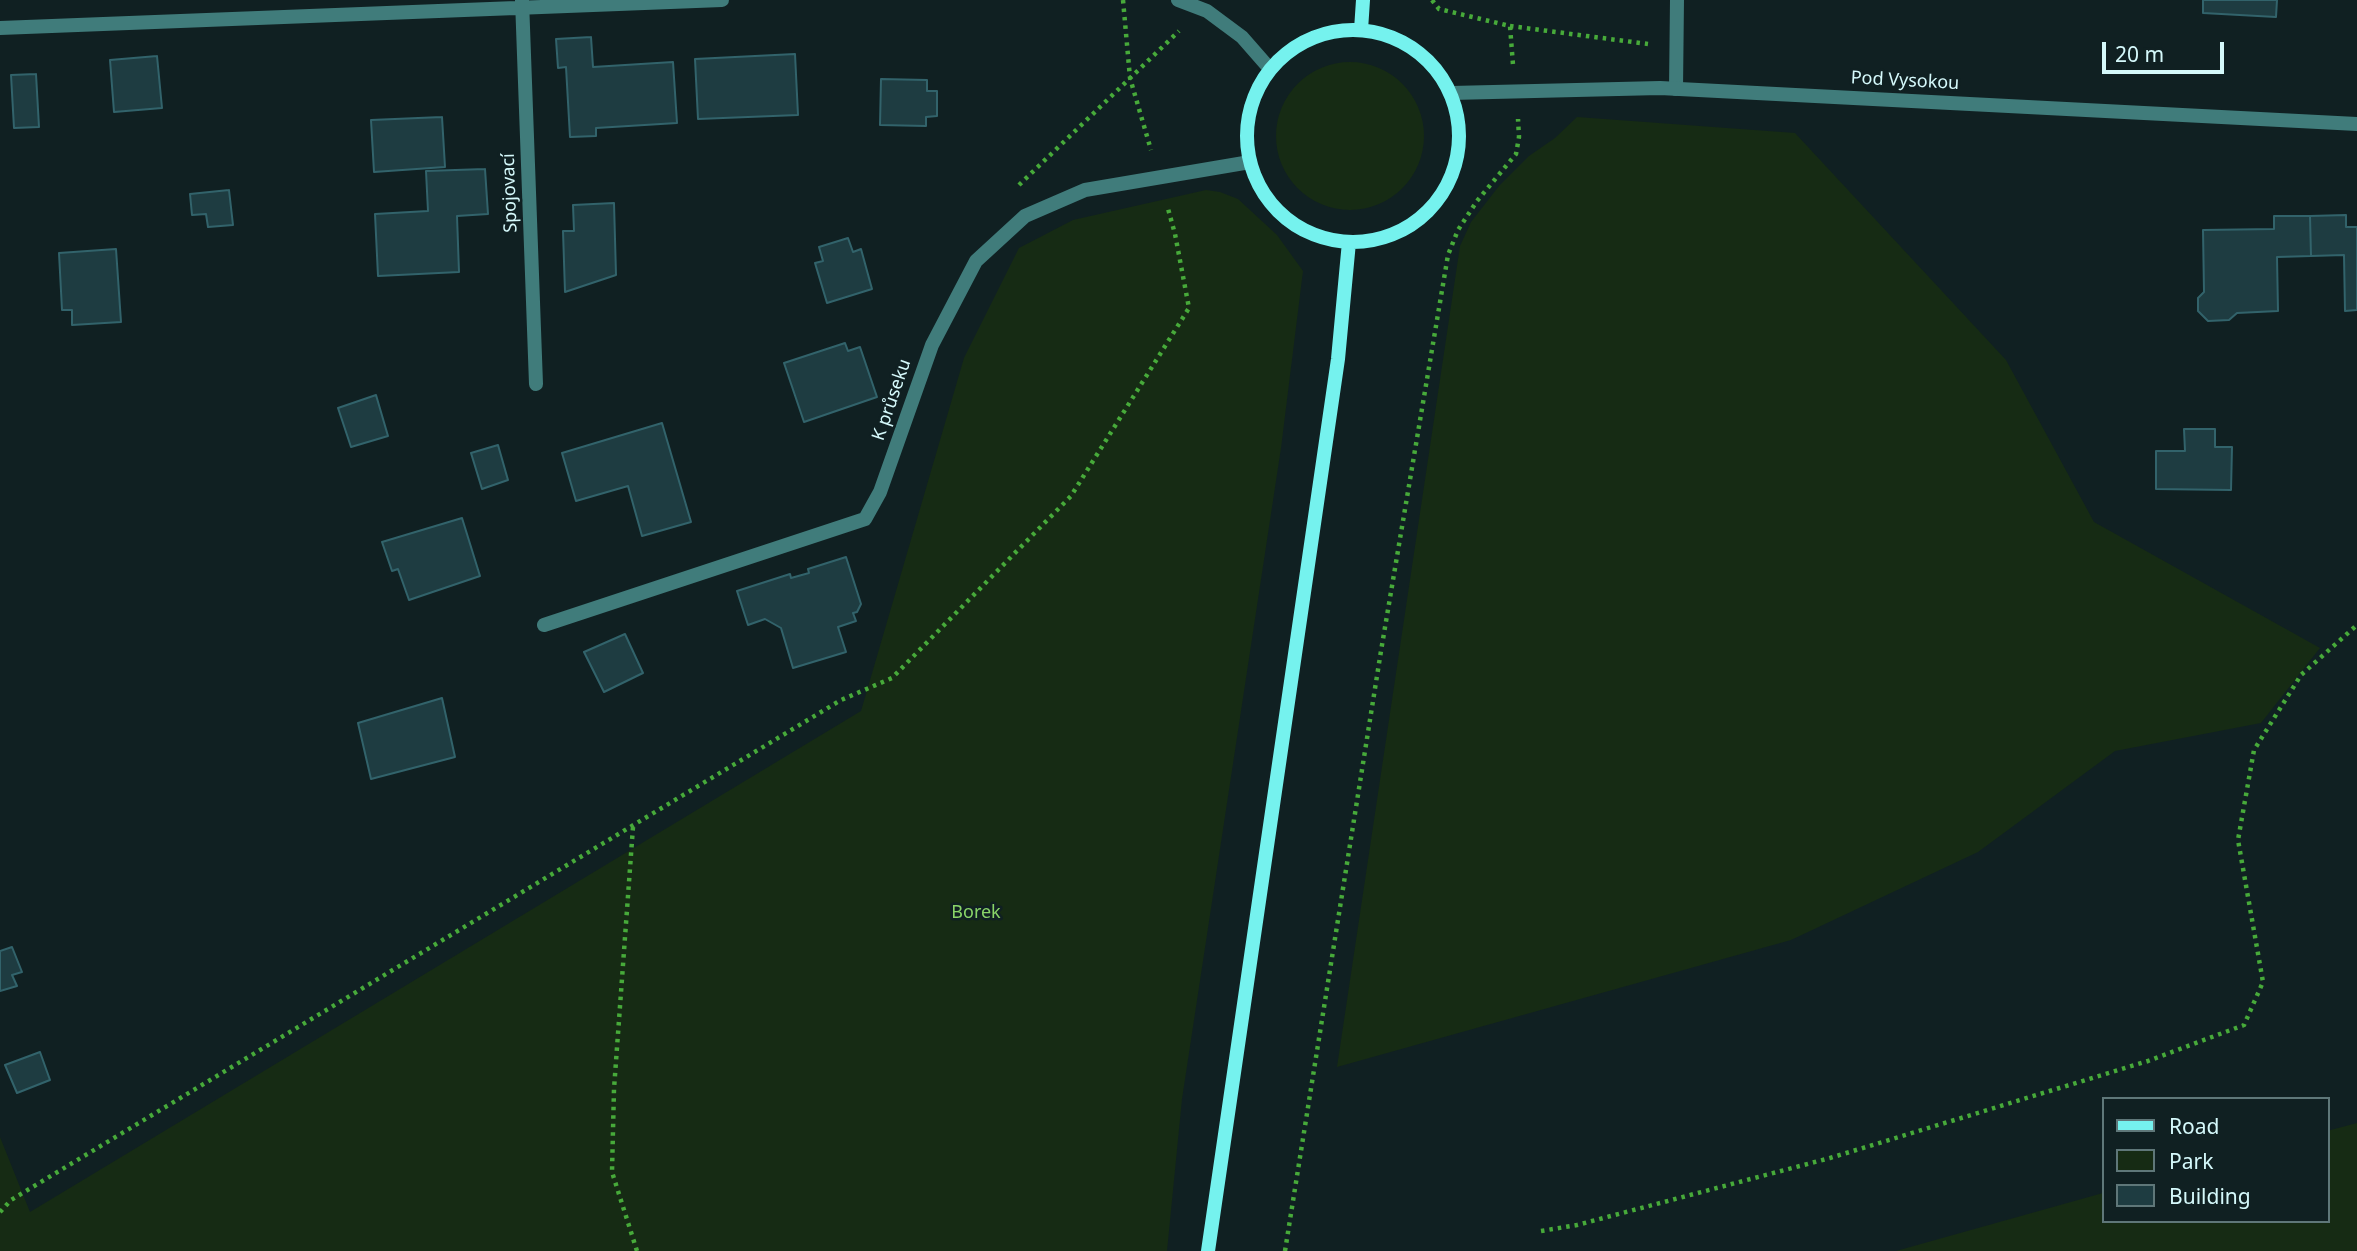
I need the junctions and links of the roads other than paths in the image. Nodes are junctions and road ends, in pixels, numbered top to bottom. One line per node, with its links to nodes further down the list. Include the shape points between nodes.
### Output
1 (722, 0): 5 (street)
2 (1178, 0): 8 (street, via 1207,11 1242,37)
3 (1363, 0): 7 (main road)
4 (1677, 0): 9 (street)
5 (523, 4): 6 (street); 14 (street, Spojovací)
6 (0, 28)
7 (1361, 30): 8 (main road, via 1320,35 1285,54); 10 (main road, via 1405,43 1424,57)
8 (1270, 69): 12 (main road, via 1249,113)
9 (1675, 89): 10 (street, Pod Vysokou); 11 (street, Pod Vysokou)
10 (1451, 93): 13 (main road, via 1458,116 1456,163 1434,205 1396,233)
11 (2357, 124)
12 (1250, 162): 13 (main road, via 1258,184 1286,218 1305,231); 15 (street, K průseku, via 1085,190 1025,216 976,261 932,345 880,492 865,519)
13 (1349, 242): 16 (main road, via 1338,359)
14 (536, 384)
15 (544, 625)
16 (1208, 1251)

